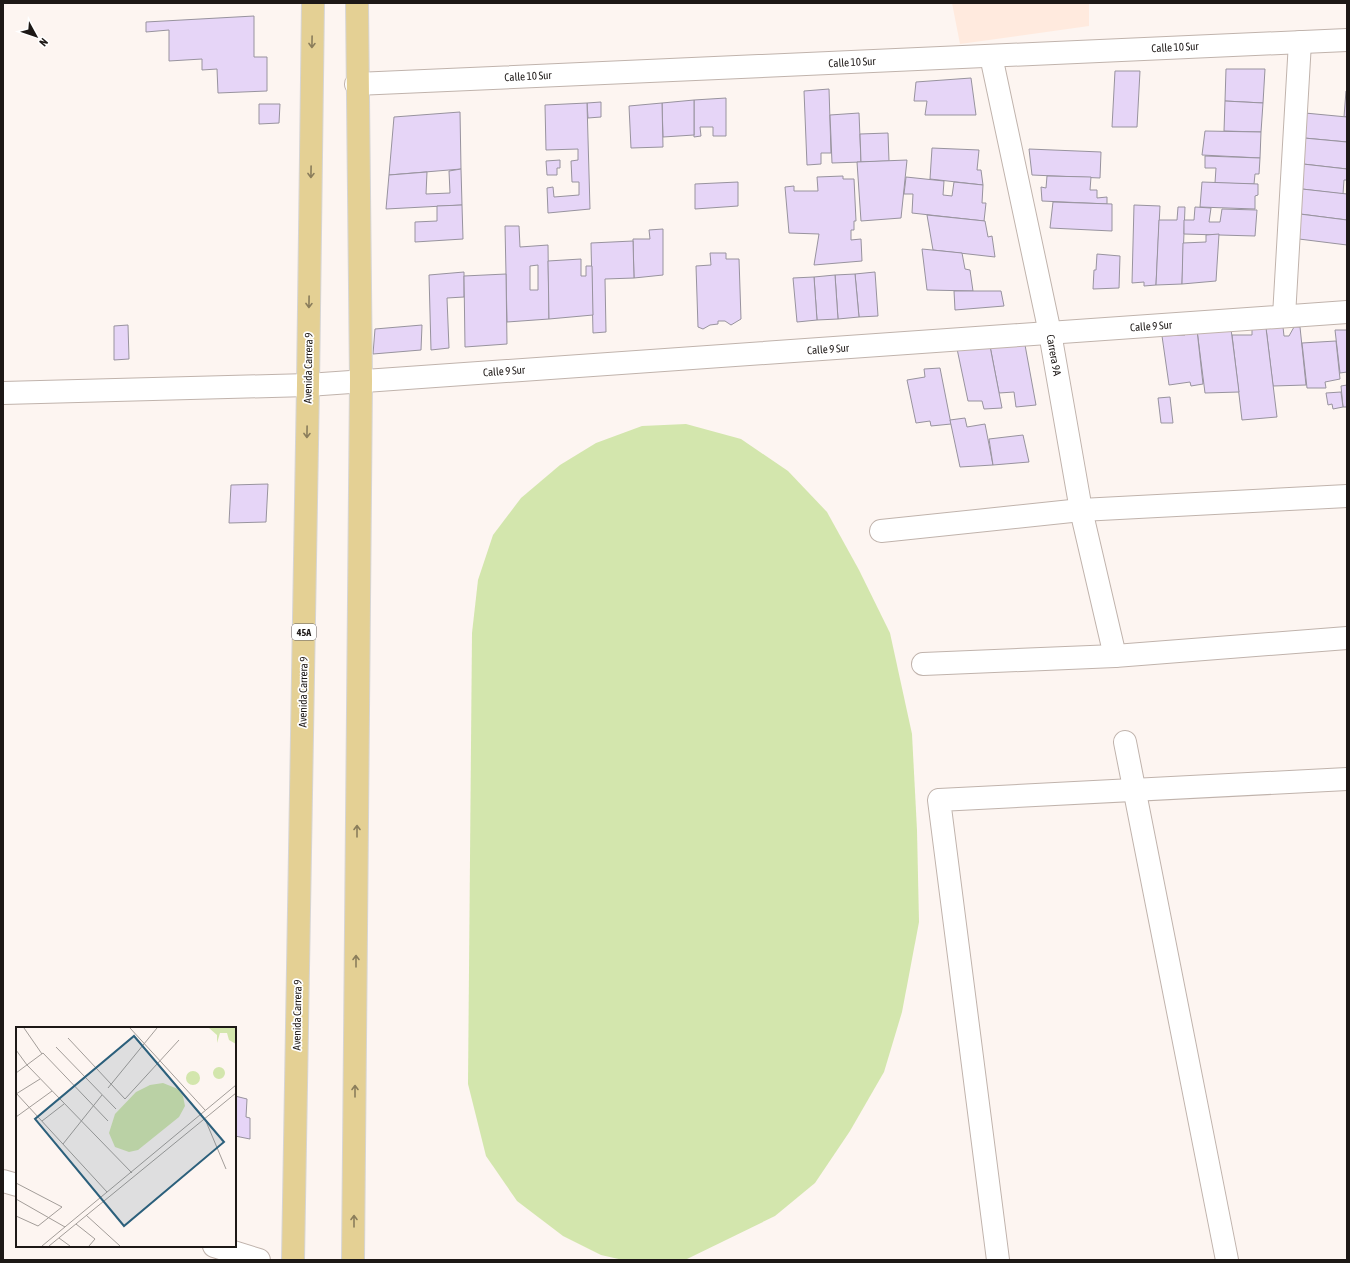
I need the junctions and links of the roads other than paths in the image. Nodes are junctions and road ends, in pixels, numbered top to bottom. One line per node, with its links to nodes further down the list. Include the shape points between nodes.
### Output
1 (313, 3): 11 (main road, Avenida Carrera 9 / 45A, one-way to 11)
2 (356, 3): 6 (main road)
3 (1347, 40): 4 (street, Calle 10 Sur)
4 (1300, 42): 5 (street, Calle 10 Sur); 8 (street)
5 (991, 56): 6 (street, Calle 10 Sur); 9 (street, Carrera 9A)
6 (356, 84): 10 (main road)
7 (1347, 312): 8 (street, Calle 9 Sur)
8 (1284, 316): 9 (street, Calle 9 Sur)
9 (1050, 333): 10 (street, Calle 9 Sur); 14 (street, Carrera 9A)
10 (361, 381): 11 (street, Calle 9 Sur); 27 (main road, one-way to 10)
11 (308, 385): 12 (street, Calle 9 Sur); 26 (main road, Avenida Carrera 9 / 45A, one-way to 26)
12 (3, 393)
13 (1347, 496): 14 (street)
14 (1081, 510): 15 (street); 17 (street, Carrera 9A)
15 (881, 531)
16 (1347, 638): 17 (street)
17 (1115, 656): 18 (street)
18 (923, 664)
19 (1125, 742): 21 (street)
20 (1347, 779): 21 (street)
21 (1135, 790): 28 (street, via 939,800); 29 (street)
22 (3, 1181): 23 (street)
23 (16, 1185)
24 (217, 1247): 25 (street)
25 (260, 1260)
26 (293, 1260)
27 (354, 1260)
28 (998, 1260)
29 (1227, 1260)

